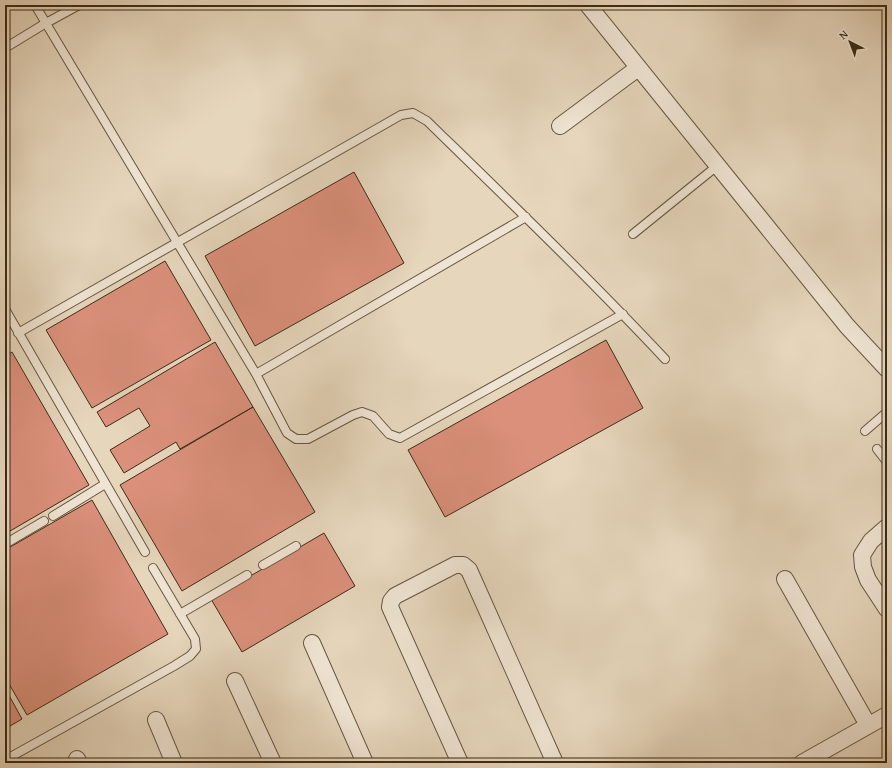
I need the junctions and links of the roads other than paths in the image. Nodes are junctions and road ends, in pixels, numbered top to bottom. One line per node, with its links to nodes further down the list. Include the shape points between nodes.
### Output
1 (35, 5): 4 (lane)
2 (78, 5): 4 (lane)
3 (588, 5): 6 (street)
4 (46, 23): 5 (lane); 11 (lane)
5 (5, 48)
6 (638, 68): 7 (street); 8 (street)
7 (560, 126)
8 (717, 166): 10 (lane); 16 (street, via 847,326)
9 (526, 217): 11 (lane, via 427,121 413,113 401,115); 13 (lane); 17 (lane)
10 (633, 234)
11 (177, 242): 14 (lane); 17 (lane)
12 (5, 309): 14 (lane)
13 (623, 314): 15 (lane); 17 (lane, via 400,438 389,434 373,416 362,412 308,439 296,439 287,433)
14 (18, 332): 22 (lane)
15 (665, 359)
16 (887, 369)
17 (256, 374)
18 (887, 412): 19 (lane)
19 (865, 431)
20 (877, 448): 21 (lane)
21 (887, 462)
22 (106, 484): 23 (lane); 28 (lane)
23 (53, 516)
24 (44, 521): 26 (lane)
25 (887, 527): 33 (street, via 871,541 862,555 868,580)
26 (5, 544)
27 (296, 546): 29 (lane)
28 (145, 552)
29 (263, 565)
30 (153, 568): 34 (lane)
31 (247, 575): 34 (lane)
32 (785, 579): 39 (street)
33 (887, 609)
34 (180, 614): 41 (lane, via 195,639 196,649 190,656)
35 (312, 643): 44 (street)
36 (235, 681): 43 (street)
37 (887, 715): 39 (street)
38 (156, 720): 42 (street)
39 (868, 725): 40 (street)
40 (822, 758): 47 (street)
41 (5, 760)
42 (174, 763)
43 (273, 763)
44 (366, 763)
45 (460, 763): 46 (street, via 390,607 394,596 455,565 463,565 469,570)
46 (555, 763)
47 (802, 763)

